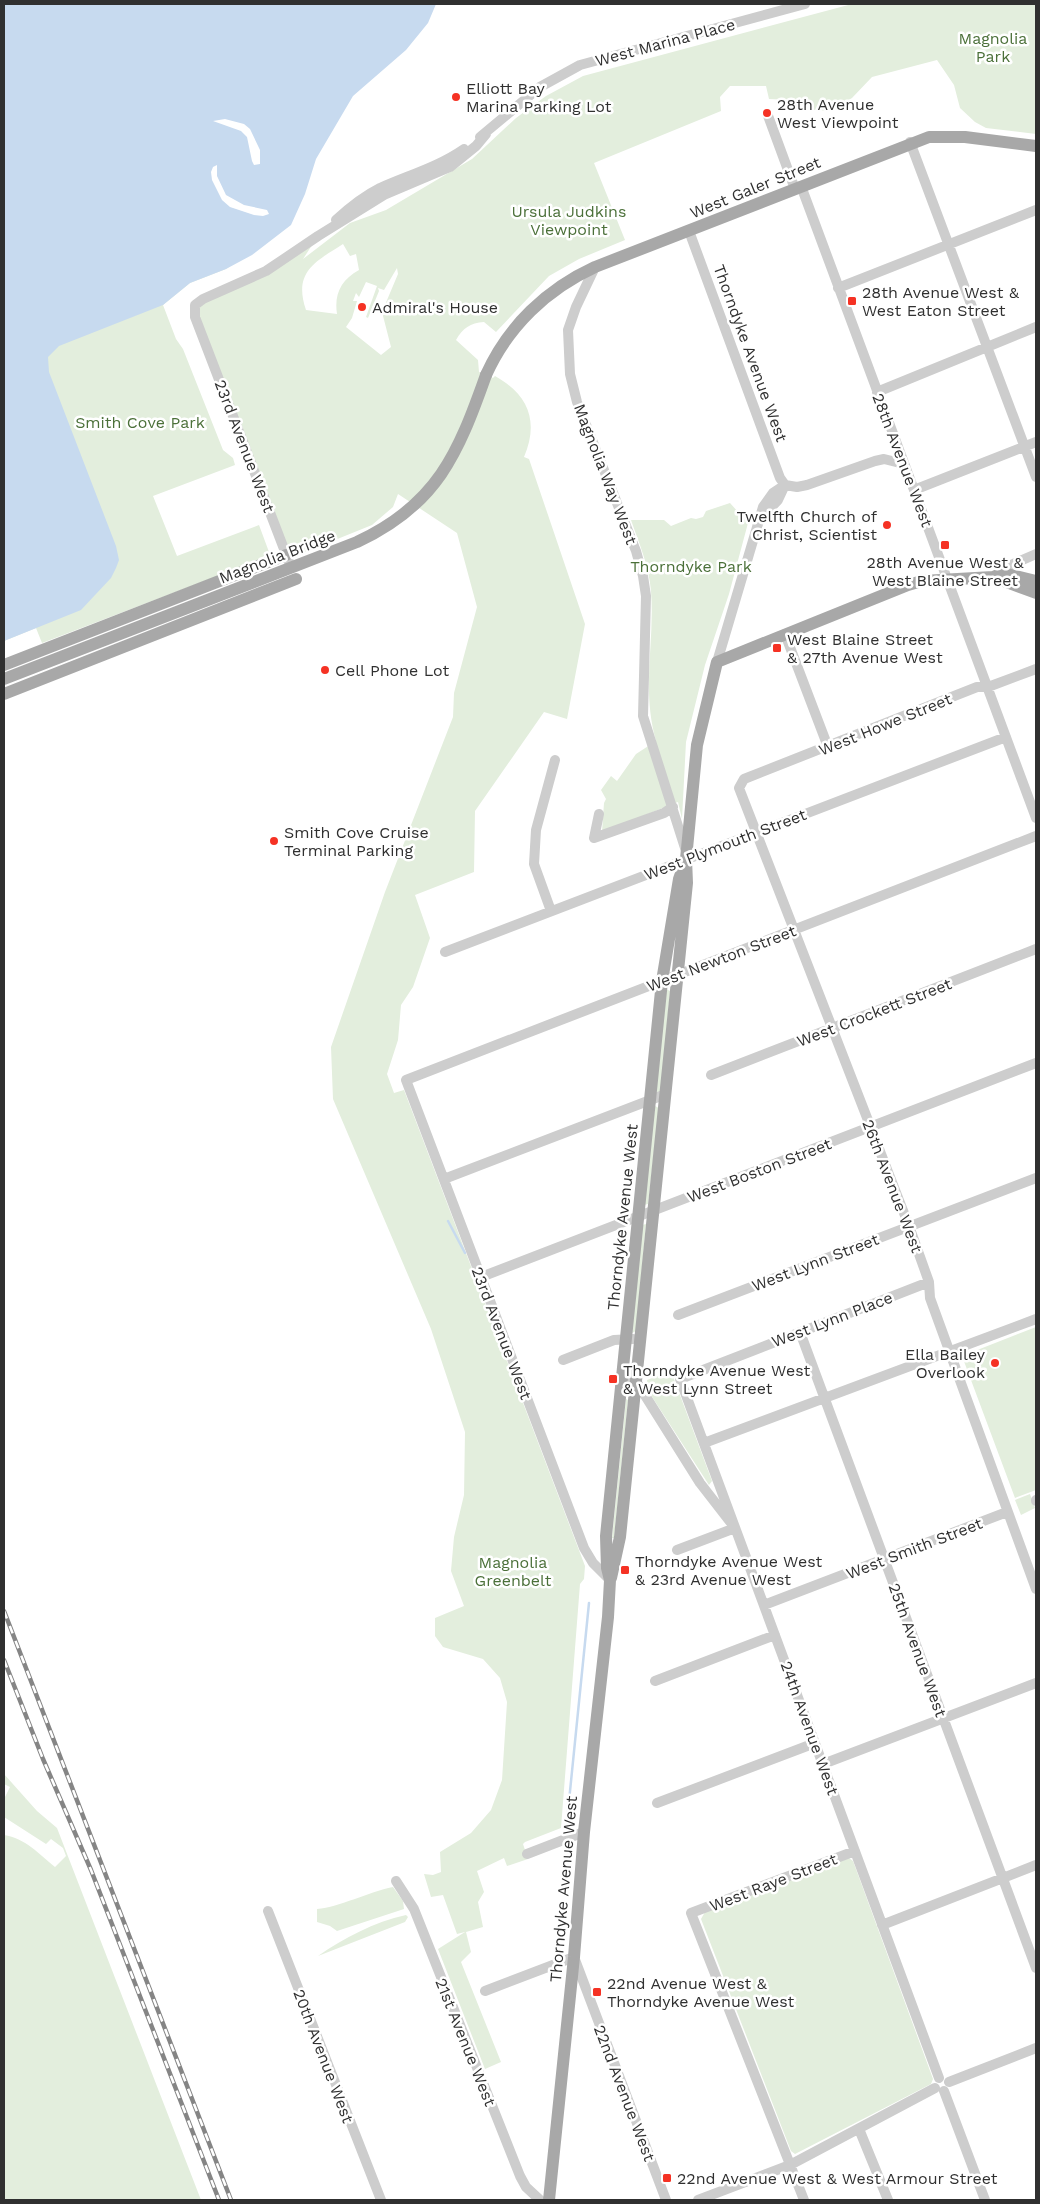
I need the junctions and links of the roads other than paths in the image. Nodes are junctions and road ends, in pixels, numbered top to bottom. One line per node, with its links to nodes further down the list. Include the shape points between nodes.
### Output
1 (805, 4): 11 (street, West Marina Place, via 580,65 540,87 450,167 384,195 266,272 198,301)
2 (767, 113): 5 (street, 28th Avenue West)
3 (910, 142): 4 (main road, West Galer Street, via 927,137 962,137); 5 (main road, West Galer Street); 8 (street)
4 (1036, 146)
5 (798, 188): 7 (main road, West Galer Street); 10 (street, 28th Avenue West)
6 (1036, 210): 8 (street)
7 (689, 231): 9 (main road, West Galer Street); 20 (street, Thorndyke Avenue West)
8 (950, 244): 10 (street); 13 (street)
9 (595, 267): 14 (main road, West Galer Street, via 554,291 526,316 499,349); 41 (street, Magnolia Way West, via 568,330 570,374 577,402 643,576 645,622 641,706)
10 (838, 288): 15 (street, 28th Avenue West)
11 (194, 313): 23 (street, 23rd Avenue West)
12 (1036, 327): 13 (street)
13 (988, 347): 15 (street); 17 (street)
14 (486, 375): 33 (main road, Magnolia Bridge, bridge, via 468,426 448,465 420,500 385,528 348,546)
15 (877, 392): 18 (street, 28th Avenue West)
16 (1036, 442): 17 (street)
17 (1025, 447): 19 (street); 21 (street)
18 (904, 464): 20 (street, via 874,461 807,485); 21 (street, 28th Avenue West)
19 (1036, 478)
20 (785, 485): 30 (street, Thorndyke Avenue West, via 778,500 759,520)
21 (914, 490): 26 (street, 28th Avenue West)
22 (1036, 554): 24 (street)
23 (286, 555): 25 (street, 23rd Avenue West); 31 (main road)
24 (993, 577): 26 (main road); 27 (main road, via 1003,573); 28 (main road)
25 (296, 579): 35 (main road)
26 (947, 579): 29 (main road, via 908,585); 34 (street, 28th Avenue West)
27 (1036, 581)
28 (1036, 593)
29 (785, 634): 30 (main road); 37 (street)
30 (717, 662): 46 (main road, Thorndyke Avenue West, via 697,745)
31 (4, 665)
32 (1036, 669): 34 (street, West Howe Street)
33 (4, 679)
34 (988, 687): 36 (street, 28th Avenue West); 37 (street, West Howe Street, via 977,688)
35 (4, 694)
36 (1006, 737): 40 (street, 28th Avenue West); 44 (street, West Plymouth Street)
37 (828, 747): 39 (street, West Howe Street, via 744,779)
38 (555, 760): 47 (street, via 536,830 534,864)
39 (739, 787): 44 (street, 26th Avenue West)
40 (1032, 794): 43 (street, 28th Avenue West)
41 (673, 807): 42 (street, via 594,838); 46 (street, Magnolia Way West)
42 (599, 814)
43 (1036, 818)
44 (755, 832): 46 (street, West Plymouth Street); 48 (street, 26th Avenue West)
45 (1036, 836): 48 (street, West Newton Street)
46 (686, 859): 47 (street, West Plymouth Street); 51 (main road, Thorndyke Avenue West, via 687,883); 52 (main road, Thorndyke Avenue West, via 679,878)
47 (551, 911): 50 (street, West Plymouth Street)
48 (794, 930): 51 (street, West Newton Street); 53 (street, 26th Avenue West)
49 (1036, 950): 53 (street, West Crockett Street)
50 (445, 952)
51 (678, 975): 52 (street, West Newton Street); 57 (main road, Thorndyke Avenue West)
52 (662, 981): 56 (street, West Newton Street); 58 (main road, Thorndyke Avenue West)
53 (832, 1028): 55 (street, West Crockett Street); 59 (street, 26th Avenue West)
54 (1036, 1063): 59 (street, West Boston Street)
55 (712, 1075)
56 (406, 1080): 60 (street, 23rd Avenue West)
57 (666, 1094): 58 (street); 62 (main road, Thorndyke Avenue West)
58 (650, 1100): 60 (street); 63 (main road, Thorndyke Avenue West)
59 (870, 1128): 62 (street, West Boston Street); 64 (street, 26th Avenue West)
60 (444, 1178): 65 (street, 23rd Avenue West)
61 (1036, 1178): 64 (street, West Lynn Street)
62 (654, 1210): 63 (street, West Boston Street); 70 (main road, Thorndyke Avenue West)
63 (638, 1216): 65 (street, West Boston Street); 71 (main road, Thorndyke Avenue West)
64 (909, 1226): 66 (street, 26th Avenue West); 67 (street, West Lynn Street)
65 (481, 1278): 83 (street, 23rd Avenue West, via 584,1548 592,1563)
66 (929, 1282): 69 (street, West Lynn Place); 72 (street, 26th Avenue West, via 930,1298)
67 (678, 1315)
68 (1036, 1319): 72 (street)
69 (800, 1332): 75 (street, West Lynn Place); 77 (street, 25th Avenue West)
70 (641, 1338): 71 (street); 76 (main road, Thorndyke Avenue West)
71 (626, 1339): 73 (street, via 614,1340); 74 (main road, Thorndyke Avenue West)
72 (950, 1352): 77 (street); 79 (street, 26th Avenue West)
73 (563, 1360)
74 (622, 1376): 76 (street); 83 (main road, Thorndyke Avenue West, via 606,1536)
75 (680, 1379): 78 (street, 24th Avenue West)
76 (636, 1381): 80 (street, via 700,1483); 83 (main road, Thorndyke Avenue West, via 620,1537)
77 (825, 1399): 78 (street); 82 (street, 25th Avenue West)
78 (704, 1443): 80 (street, 24th Avenue West)
79 (1007, 1512): 82 (street, West Smith Street); 84 (street, 26th Avenue West)
80 (735, 1528): 81 (street); 85 (street, 24th Avenue West)
81 (677, 1550)
82 (884, 1560): 85 (street, West Smith Street); 89 (street, 25th Avenue West)
83 (610, 1580): 93 (main road, Thorndyke Avenue West)
84 (1036, 1589)
85 (764, 1605): 86 (street, 24th Avenue West)
86 (775, 1634): 87 (street); 90 (street, 24th Avenue West)
87 (655, 1681)
88 (1036, 1683): 89 (street)
89 (944, 1719): 91 (street); 97 (street, 25th Avenue West)
90 (815, 1743): 91 (street, 24th Avenue West); 92 (street)
91 (823, 1764): 94 (street, 24th Avenue West)
92 (657, 1803)
93 (584, 1832): 95 (street); 101 (main road, Thorndyke Avenue West)
94 (855, 1852): 100 (street, 24th Avenue West); 107 (street, West Raye Street, via 691,1913)
95 (527, 1854)
96 (1036, 1865): 97 (street)
97 (1003, 1878): 100 (street); 102 (street, 25th Avenue West)
98 (396, 1880): 109 (street, 21st Avenue West, via 414,1909 520,2176 526,2188)
99 (268, 1911): 108 (street, 20th Avenue West)
100 (882, 1925): 105 (street, 24th Avenue West)
101 (574, 1957): 103 (street); 110 (main road, Thorndyke Avenue West); 111 (street, 22nd Avenue West)
102 (1036, 1968)
103 (485, 1992)
104 (1036, 2048): 105 (street, via 950,2082 948,2088)
105 (940, 2086): 106 (street); 115 (street, 24th Avenue West)
106 (859, 2129): 107 (street); 114 (street)
107 (790, 2165): 112 (street); 113 (street)
108 (381, 2200)
109 (540, 2200)
110 (548, 2200)
111 (666, 2200)
112 (698, 2200)
113 (804, 2200)
114 (888, 2200)
115 (984, 2200)

